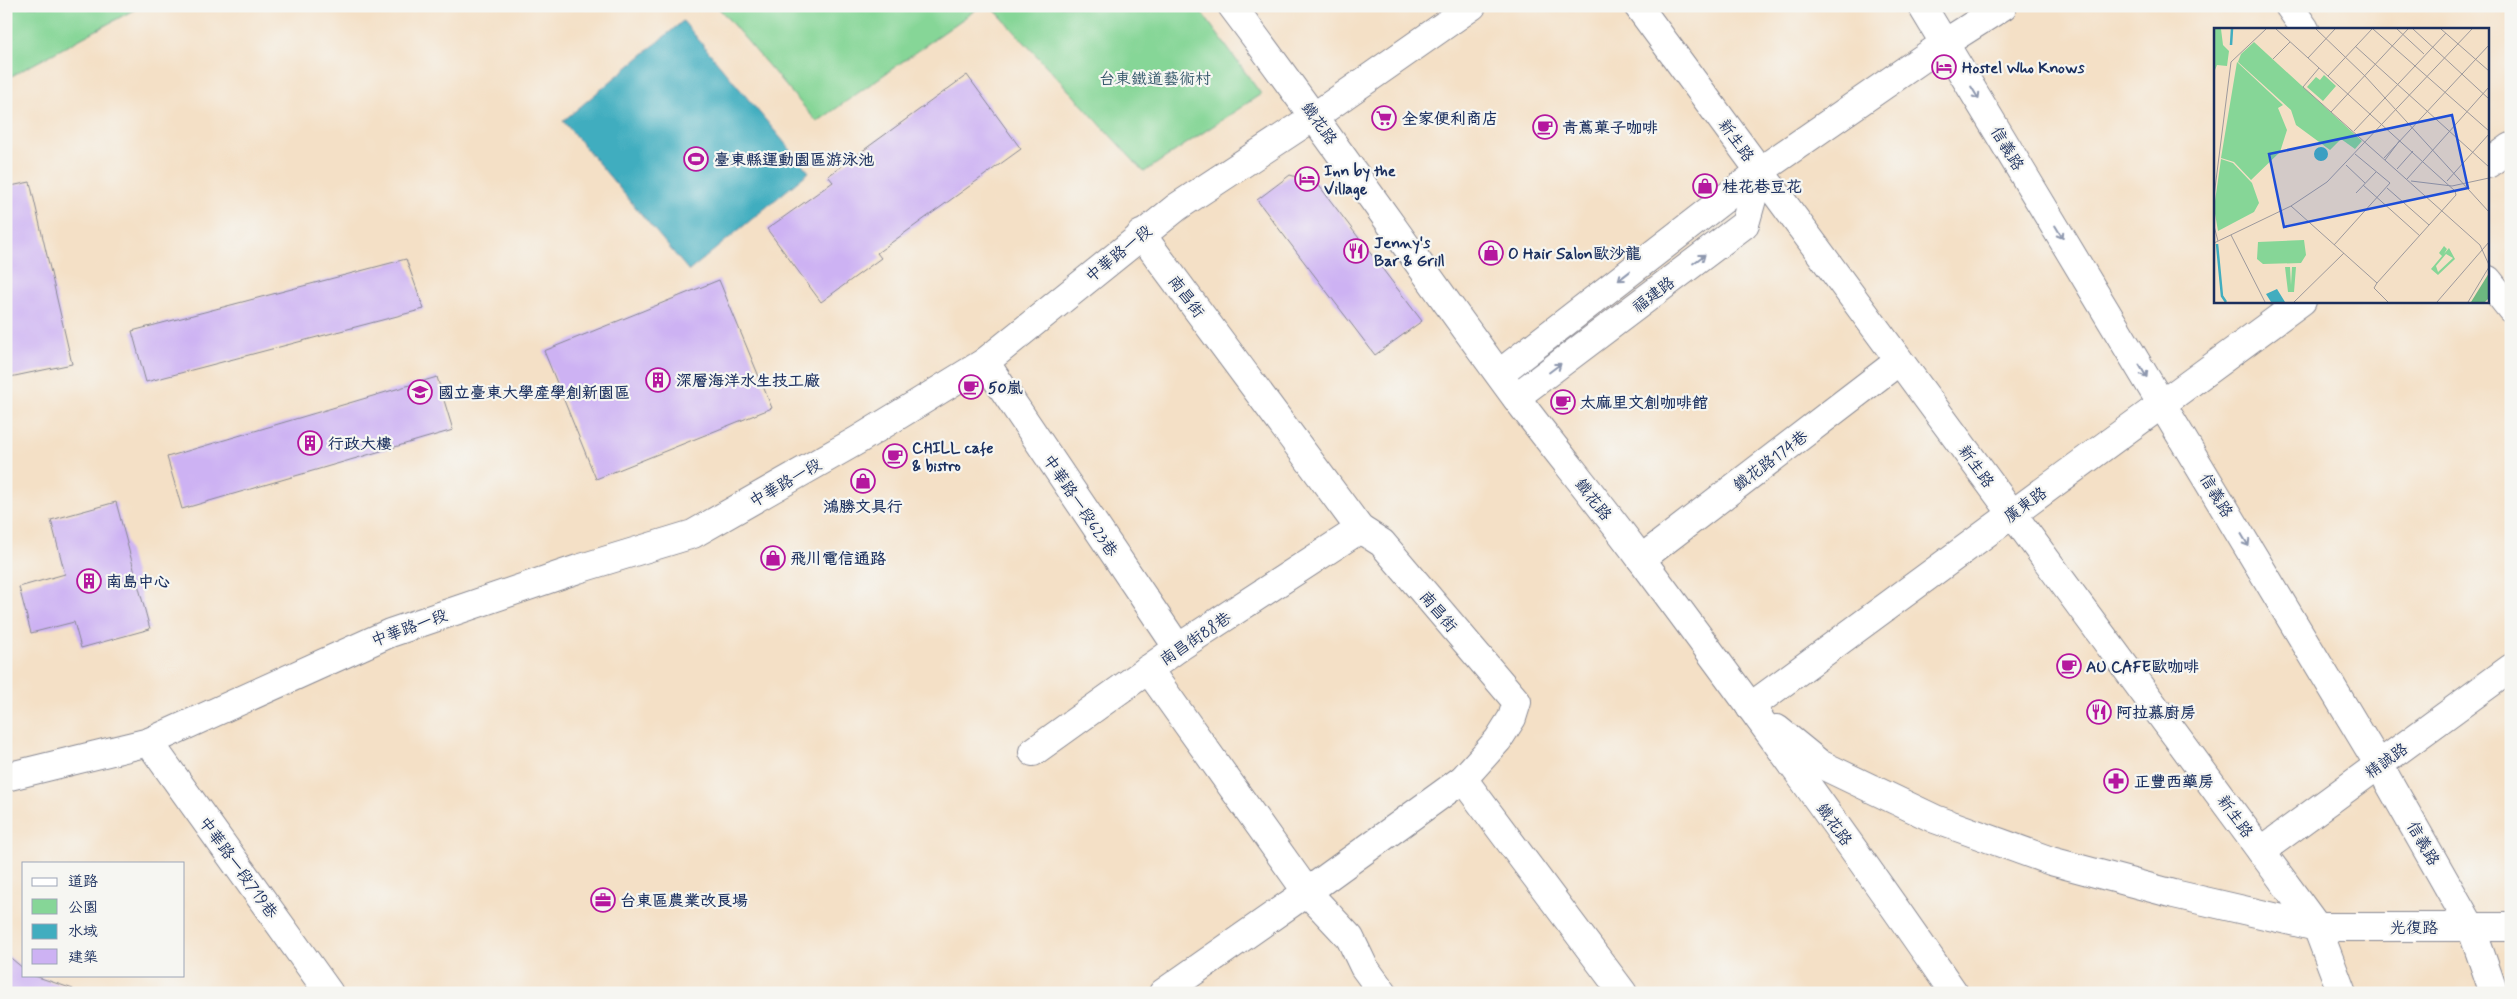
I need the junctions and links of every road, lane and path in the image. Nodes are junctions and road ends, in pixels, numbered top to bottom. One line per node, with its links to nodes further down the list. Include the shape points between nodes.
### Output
1 (1232, 6): 9 (street, 鐵花路)
2 (1472, 6): 9 (street, 中華路一段)
3 (1638, 6): 12 (street, 新生路)
4 (1922, 6): 8 (street, 信義路)
5 (2003, 6): 8 (street, 福建路)
6 (2289, 6): 7 (street)
7 (2304, 28)
8 (1945, 43): 12 (street, 福建路); 21 (street, 信義路, one-way to 21)
9 (1315, 116): 13 (street, 中華路一段, via 1197,193); 19 (street, 鐵花路)
10 (2511, 148): 11 (street)
11 (2490, 163)
12 (1760, 171): 17 (street, 新生路); 19 (street, 福建路, one-way to 19); 20 (street, 福建路, one-way to 12, via 1745,224)
13 (1141, 234): 18 (street, 中華路一段); 23 (street, 南昌街)
14 (2490, 283): 16 (street)
15 (2301, 302): 21 (street, 廣東路)
16 (2511, 309)
17 (1899, 361): 22 (street, 新生路); 24 (street, 鐵花路174巷)
18 (984, 362): 25 (street, 中華路一段623巷); 29 (street, 中華路一段, via 858,440 693,534 390,633)
19 (1500, 373): 20 (street, 鐵花路)
20 (1516, 397): 24 (street, 鐵花路)
21 (2163, 403): 22 (street, 廣東路); 31 (street, 信義路, one-way to 31)
22 (2012, 514): 28 (street, 廣東路); 34 (street, 新生路)
23 (1360, 529): 25 (street, 南昌街88巷); 33 (street, 南昌街, via 1382,542 1516,702 1512,718 1498,740)
24 (1641, 559): 28 (street, 鐵花路)
25 (1178, 648): 27 (street, 南昌街88巷)
26 (2511, 668): 31 (street, 精誠路)
27 (1148, 669): 30 (street, 南昌街88巷); 35 (street)
28 (1750, 707): 36 (street, 光復路, via 1820,764 1935,819 2051,861 2174,894); 43 (street, 鐵花路)
29 (148, 742): 32 (street, 中華路一段); 39 (street, 中華路一段719巷)
30 (1033, 752)
31 (2379, 765): 34 (street, 精誠路); 37 (street, 信義路)
32 (6, 777)
33 (1463, 779): 35 (street); 42 (street)
34 (2261, 851): 36 (street, 新生路)
35 (1307, 892): 40 (street); 41 (street, via 1350,938 1364,967)
36 (2317, 926): 37 (street, 光復路); 44 (street, 新生路)
37 (2471, 927): 38 (street, 光復路); 45 (street, 信義路)
38 (2511, 928)
39 (329, 993)
40 (1163, 993)
41 (1383, 993)
42 (1623, 993)
43 (1954, 993)
44 (2342, 993)
45 (2494, 993)

